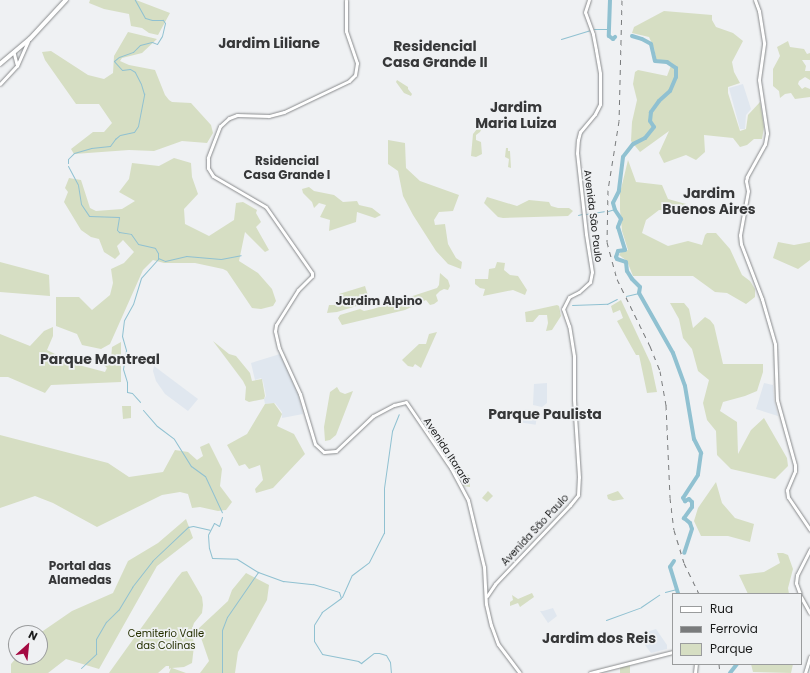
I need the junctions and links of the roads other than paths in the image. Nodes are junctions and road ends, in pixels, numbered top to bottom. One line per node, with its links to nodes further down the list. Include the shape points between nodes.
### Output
1 (66, 0): 5 (main road)
2 (346, 0): 13 (main road, Avenida Itararé, via 346,31 357,63 356,75 349,81 284,112 269,116 237,115 229,118 220,126 207,161 208,168 213,176 266,207 312,273 276,325 275,336 300,394 315,444 324,452 336,451 371,417 406,402 451,468 467,498)
3 (589, 0): 14 (main road, Avenida São Paulo, via 585,12 593,34 600,72 600,104 580,132 577,153 592,276 590,282 569,297 563,309 574,356 578,495)
4 (755, 0): 11 (main road, via 763,38 764,50 759,80 767,133 765,144 747,176 748,190 740,235 775,344 777,400 795,465 787,490 788,497)
5 (28, 41): 6 (main road); 8 (street)
6 (14, 52): 7 (main road); 8 (street)
7 (7, 58): 8 (street); 9 (main road)
8 (17, 63): 10 (street)
9 (0, 64)
10 (0, 84)
11 (810, 530)
12 (810, 549): 15 (main road, via 797,575 796,583)
13 (486, 583): 14 (main road); 16 (main road, Avenida Itararé)
14 (495, 584): 16 (main road, Avenida São Paulo)
15 (800, 593)
16 (486, 597): 21 (main road, via 495,635)
17 (802, 599): 18 (main road)
18 (810, 613)
19 (672, 652): 22 (street)
20 (810, 657): 23 (main road)
21 (520, 673)
22 (590, 673)
23 (805, 673)

